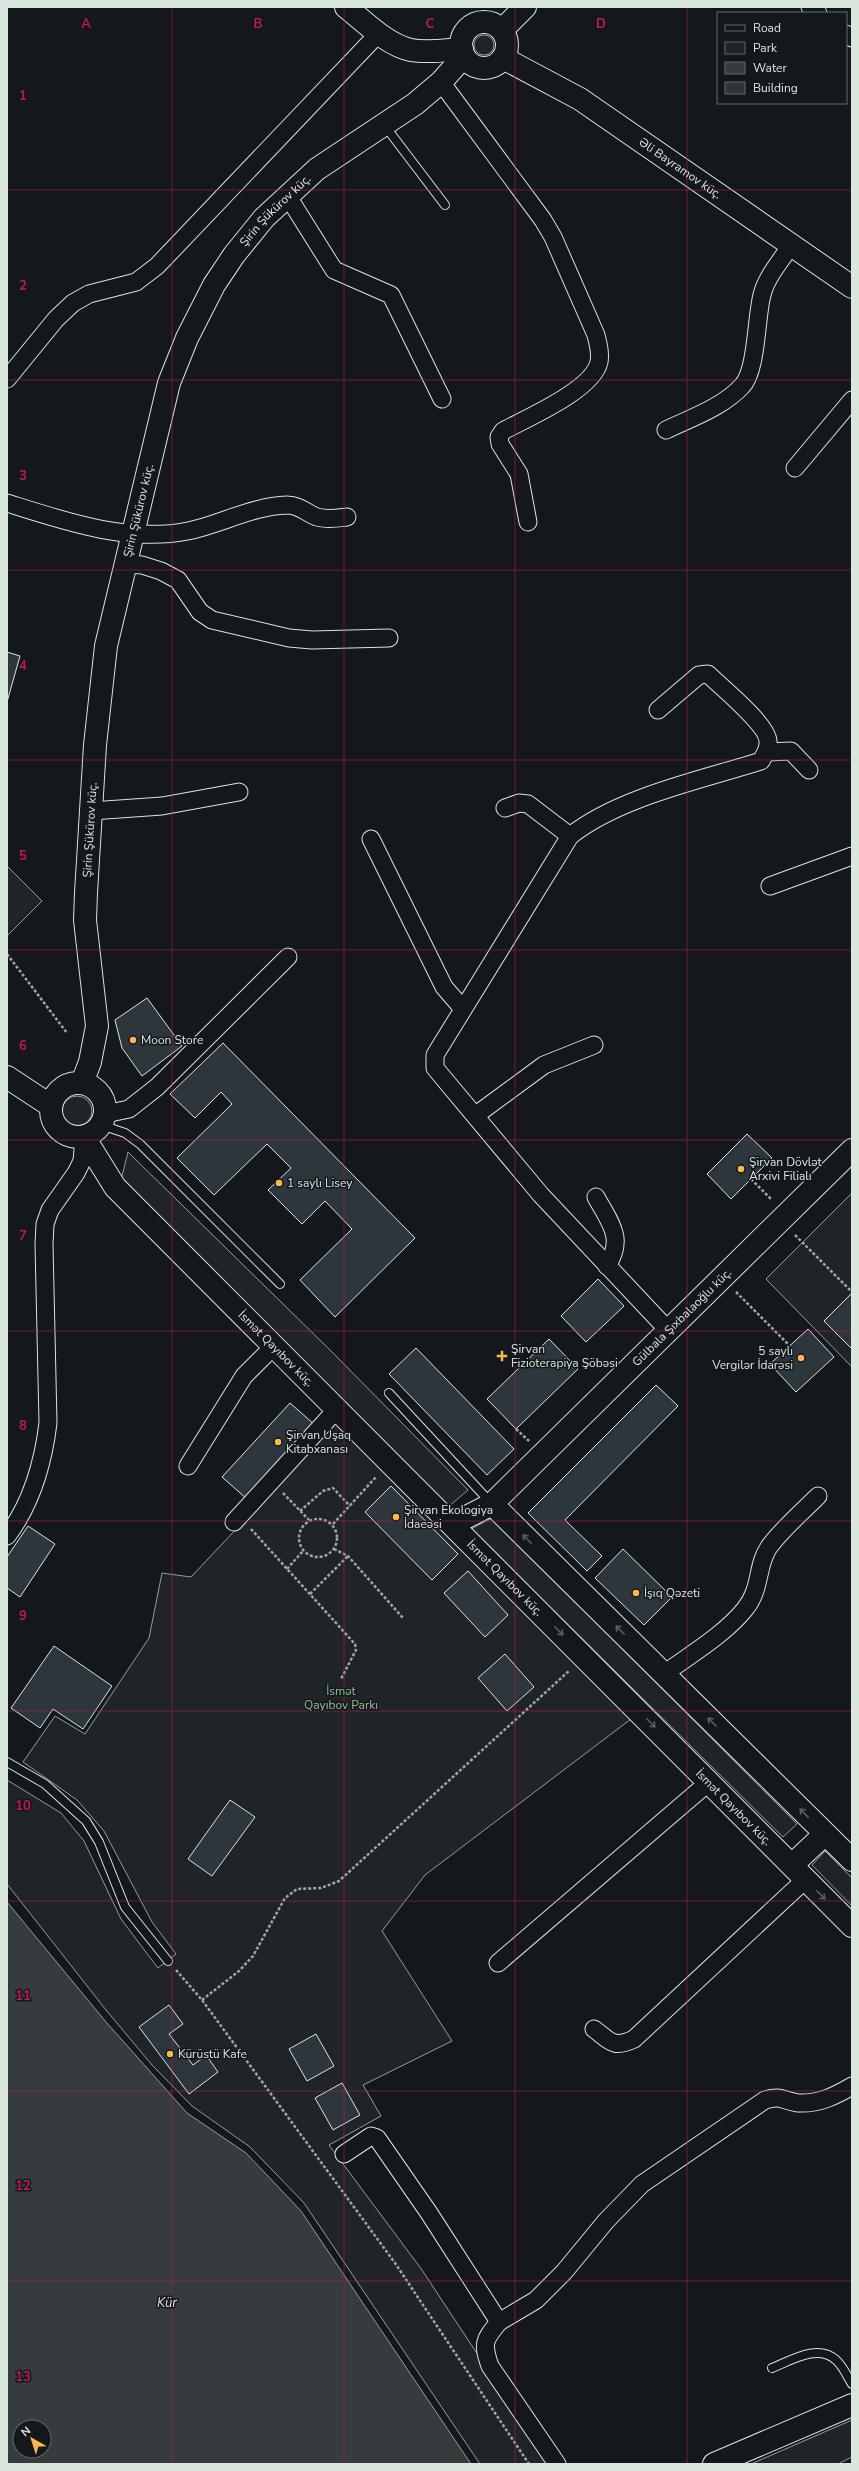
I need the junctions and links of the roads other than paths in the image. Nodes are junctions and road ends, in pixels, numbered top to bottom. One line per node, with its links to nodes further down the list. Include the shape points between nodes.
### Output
1 (346, 7): 4 (street)
2 (525, 7): 3 (street)
3 (502, 30): 5 (street, via 489,22 474,24 463,35); 6 (street, via 507,44)
4 (378, 33): 5 (street, via 394,44 412,50); 13 (street, via 157,266 136,282 89,294 73,303 56,319)
5 (463, 53): 6 (street, via 469,62 483,68 491,67); 7 (street, Şirin Şükürov küç.)
6 (503, 58): 11 (street, Əli Bayramov küç., via 580,99)
7 (441, 82): 8 (street, Şirin Şükürov küç.); 20 (street, via 553,237 596,335 600,351 599,363 593,375 569,394 503,431 499,437 500,444 519,474)
8 (384, 125): 9 (street, Şirin Şükürov küç., via 316,169); 10 (lane)
9 (287, 195): 14 (street, via 334,270 391,294); 21 (street, Şirin Şükürov küç., via 264,218 234,255 214,285 187,338 169,384)
10 (445, 206)
11 (791, 245): 12 (street, Əli Bayramov küç.); 16 (street, via 768,279 762,294 750,369 744,385 730,397)
12 (852, 288)
13 (7, 379)
14 (442, 399)
15 (852, 400): 17 (street)
16 (666, 430)
17 (795, 468)
18 (7, 503): 21 (street, via 82,525)
19 (347, 517): 21 (street, via 327,519 316,516 303,507 288,505 266,508 188,531 163,534)
20 (528, 522)
21 (133, 533): 22 (street, Şirin Şükürov küç.)
22 (125, 564): 23 (street, via 142,565 178,580 200,612 212,620 289,638); 29 (street, Şirin Şükürov küç., via 106,646)
23 (389, 638)
24 (658, 710): 25 (street, via 700,675 708,674 760,725 768,740)
25 (767, 752): 26 (street, via 791,751); 30 (street, via 761,761 622,805 585,824)
26 (809, 770)
27 (239, 792): 29 (street, via 162,806)
28 (505, 808): 30 (street, via 519,803 528,804)
29 (91, 811): 37 (street, Şirin Şükürov küç., via 86,920 97,1026 90,1062)
30 (570, 836): 35 (street)
31 (371, 839): 35 (street, via 444,987)
32 (852, 856): 33 (street)
33 (770, 886)
34 (288, 957): 41 (street, via 157,1087 129,1109)
35 (463, 1009): 40 (street, via 435,1055 435,1068)
36 (594, 1045): 40 (street, via 544,1065)
37 (82, 1083): 39 (street, via 62,1088 54,1096); 41 (street, via 100,1094 104,1104)
38 (10, 1085): 39 (street)
39 (51, 1106): 41 (street, via 51,1117 63,1134 73,1137)
40 (476, 1115): 44 (street, via 541,1195)
41 (96, 1125): 45 (lane, via 125,1133 140,1144); 47 (street, İsmət Qayıbov küç., via 114,1187); 55 (street, via 76,1173 50,1210 45,1224 48,1423 45,1452 33,1490)
42 (852, 1150): 46 (street, Gülbala Şıxbalaoğlu küç.)
43 (596, 1197): 44 (street, via 613,1229 617,1244 615,1254)
44 (607, 1266): 46 (street)
45 (280, 1284)
46 (668, 1330): 52 (street, Gülbala Şıxbalaoğlu küç.)
47 (274, 1346): 49 (street, İsmət Qayıbov küç.); 50 (street, via 244,1376)
48 (389, 1393): 52 (lane)
49 (337, 1409): 53 (street); 54 (street, İsmət Qayıbov küç.)
50 (188, 1466)
51 (818, 1496): 56 (street, via 769,1547 754,1596 744,1610 725,1628)
52 (492, 1504): 54 (street, Gülbala Şıxbalaoğlu küç.); 56 (street, one-way to 52)
53 (236, 1519)
54 (453, 1524): 58 (street, İsmət Qayıbov küç., one-way to 58)
55 (7, 1536)
56 (664, 1674): 59 (street, one-way to 56)
57 (7, 1762): 63 (lane, via 45,1784 86,1821 99,1842 125,1907)
58 (709, 1782): 61 (street, İsmət Qayıbov küç.); 64 (street)
59 (825, 1834): 60 (street); 61 (street)
60 (849, 1852)
61 (799, 1872): 62 (street, İsmət Qayıbov küç., one-way to 62); 65 (street, via 634,2039 621,2045 614,2044)
62 (852, 1926)
63 (168, 1961)
64 (498, 1964)
65 (594, 2029)
66 (852, 2086): 68 (street, via 815,2103 797,2102 777,2096 765,2100 642,2184 536,2300)
67 (344, 2154): 68 (street, via 371,2136 377,2138 429,2212)
68 (500, 2322): 72 (street, via 486,2337 484,2348 490,2366)
69 (772, 2368): 70 (lane, via 811,2352 827,2354 837,2360)
70 (852, 2384)
71 (852, 2405): 73 (street)
72 (557, 2464)
73 (714, 2464)

